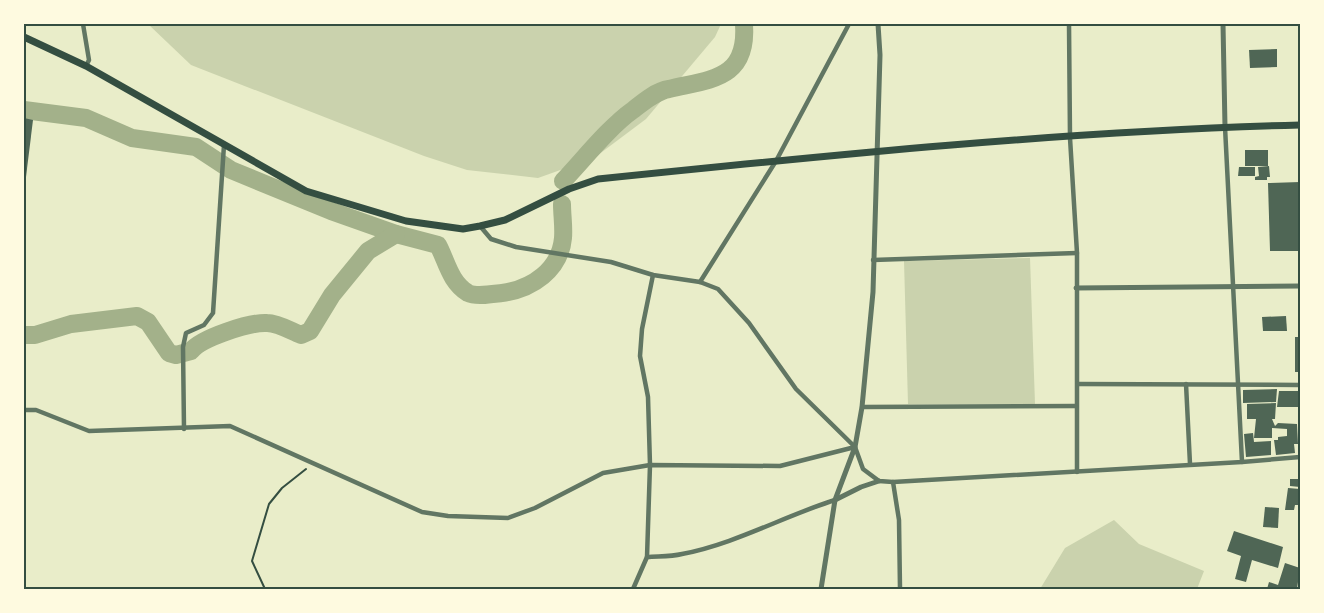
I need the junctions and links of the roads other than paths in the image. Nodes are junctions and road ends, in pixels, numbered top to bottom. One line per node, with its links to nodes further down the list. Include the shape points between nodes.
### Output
1 (83, 24): 7 (street)
2 (848, 24): 13 (street)
3 (878, 24): 12 (street)
4 (1069, 24): 10 (street)
5 (1223, 24): 9 (street)
6 (24, 37): 7 (main road)
7 (86, 66): 11 (main road)
8 (1300, 125): 9 (main road)
9 (1226, 127): 10 (main road); 21 (street)
10 (1070, 138): 12 (main road); 15 (street)
11 (224, 145): 14 (main road, via 306,190 406,221 463,229); 29 (street, via 213,313 204,325 186,333 183,347)
12 (878, 150): 13 (main road); 16 (street)
13 (776, 161): 14 (main road, via 598,179 505,220); 18 (street)
14 (480, 226): 17 (street, via 491,239 516,247 611,262)
15 (1077, 253): 16 (street); 20 (street)
16 (873, 260): 27 (street)
17 (653, 275): 18 (street); 34 (street, via 640,356 648,397)
18 (700, 282): 30 (street, via 718,289 749,324 796,389)
19 (1300, 286): 21 (street)
20 (1076, 288): 21 (street); 22 (street)
21 (1234, 288): 24 (street)
22 (1078, 384): 23 (street); 26 (street)
23 (1186, 384): 24 (street); 33 (street)
24 (1236, 384): 25 (street); 32 (street)
25 (1300, 385)
26 (1076, 406): 27 (street); 35 (street)
27 (862, 407): 30 (street)
28 (24, 410): 29 (street, via 36,410 89,431)
29 (184, 429): 34 (street, via 230,426 422,512 448,516 508,518 535,508 603,473)
30 (855, 447): 34 (street, via 780,466); 36 (street, via 863,468); 38 (street)
31 (1300, 456): 32 (street)
32 (1242, 462): 33 (street)
33 (1190, 464): 35 (street)
34 (650, 465): 39 (street)
35 (1077, 472): 37 (street)
36 (879, 480): 37 (street); 38 (street)
37 (893, 482): 42 (street, via 899,520)
38 (835, 500): 39 (street, via 713,546 681,555); 41 (street)
39 (647, 557): 40 (street)
40 (633, 589)
41 (821, 589)
42 (900, 589)

